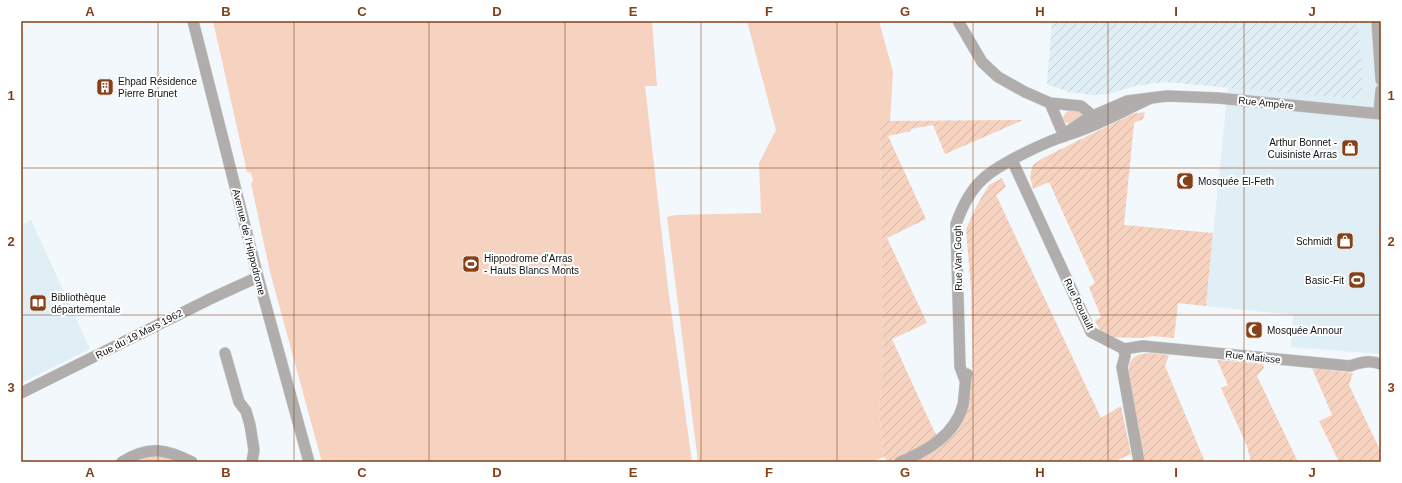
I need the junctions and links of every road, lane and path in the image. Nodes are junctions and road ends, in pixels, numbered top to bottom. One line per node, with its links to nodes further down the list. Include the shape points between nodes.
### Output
1 (193, 21): 14 (street, Avenue de l'Hippodrome)
2 (958, 21): 7 (street, via 982,62 998,77)
3 (1377, 21): 4 (street)
4 (1381, 80)
5 (1381, 90): 8 (street)
6 (1151, 98): 8 (street, Rue Ampère, via 1176,95); 9 (street, Rue Ampère, via 1127,101); 10 (street, Rue Ampère)
7 (1050, 103): 9 (street, via 1081,106); 11 (street)
8 (1380, 114)
9 (1092, 116): 10 (street); 11 (street, Rue Ampère, via 1073,127)
10 (1086, 128): 11 (street, Rue Ampère)
11 (1064, 136): 12 (street, Rue Ampère)
12 (1012, 160): 13 (street, Rue Ampère, via 984,178 973,189); 15 (street, Rue Rouault, via 1091,332)
13 (961, 210): 23 (street, Rue Van Gogh, via 968,368 962,406 954,424 944,436 930,448)
14 (258, 277): 18 (street, Rue du 19 Mars 1962); 22 (street, Avenue de l'Hippodrome)
15 (1124, 349): 17 (street, Rue Matisse, via 1143,346 1350,366 1374,361); 24 (street, via 1122,367)
16 (225, 353): 21 (street, via 239,402 246,411 250,425 254,450)
17 (1381, 364)
18 (21, 393)
19 (122, 462): 20 (street, via 132,456 156,450 168,451)
20 (192, 462)
21 (252, 462)
22 (309, 462)
23 (900, 462)
24 (1139, 462)

